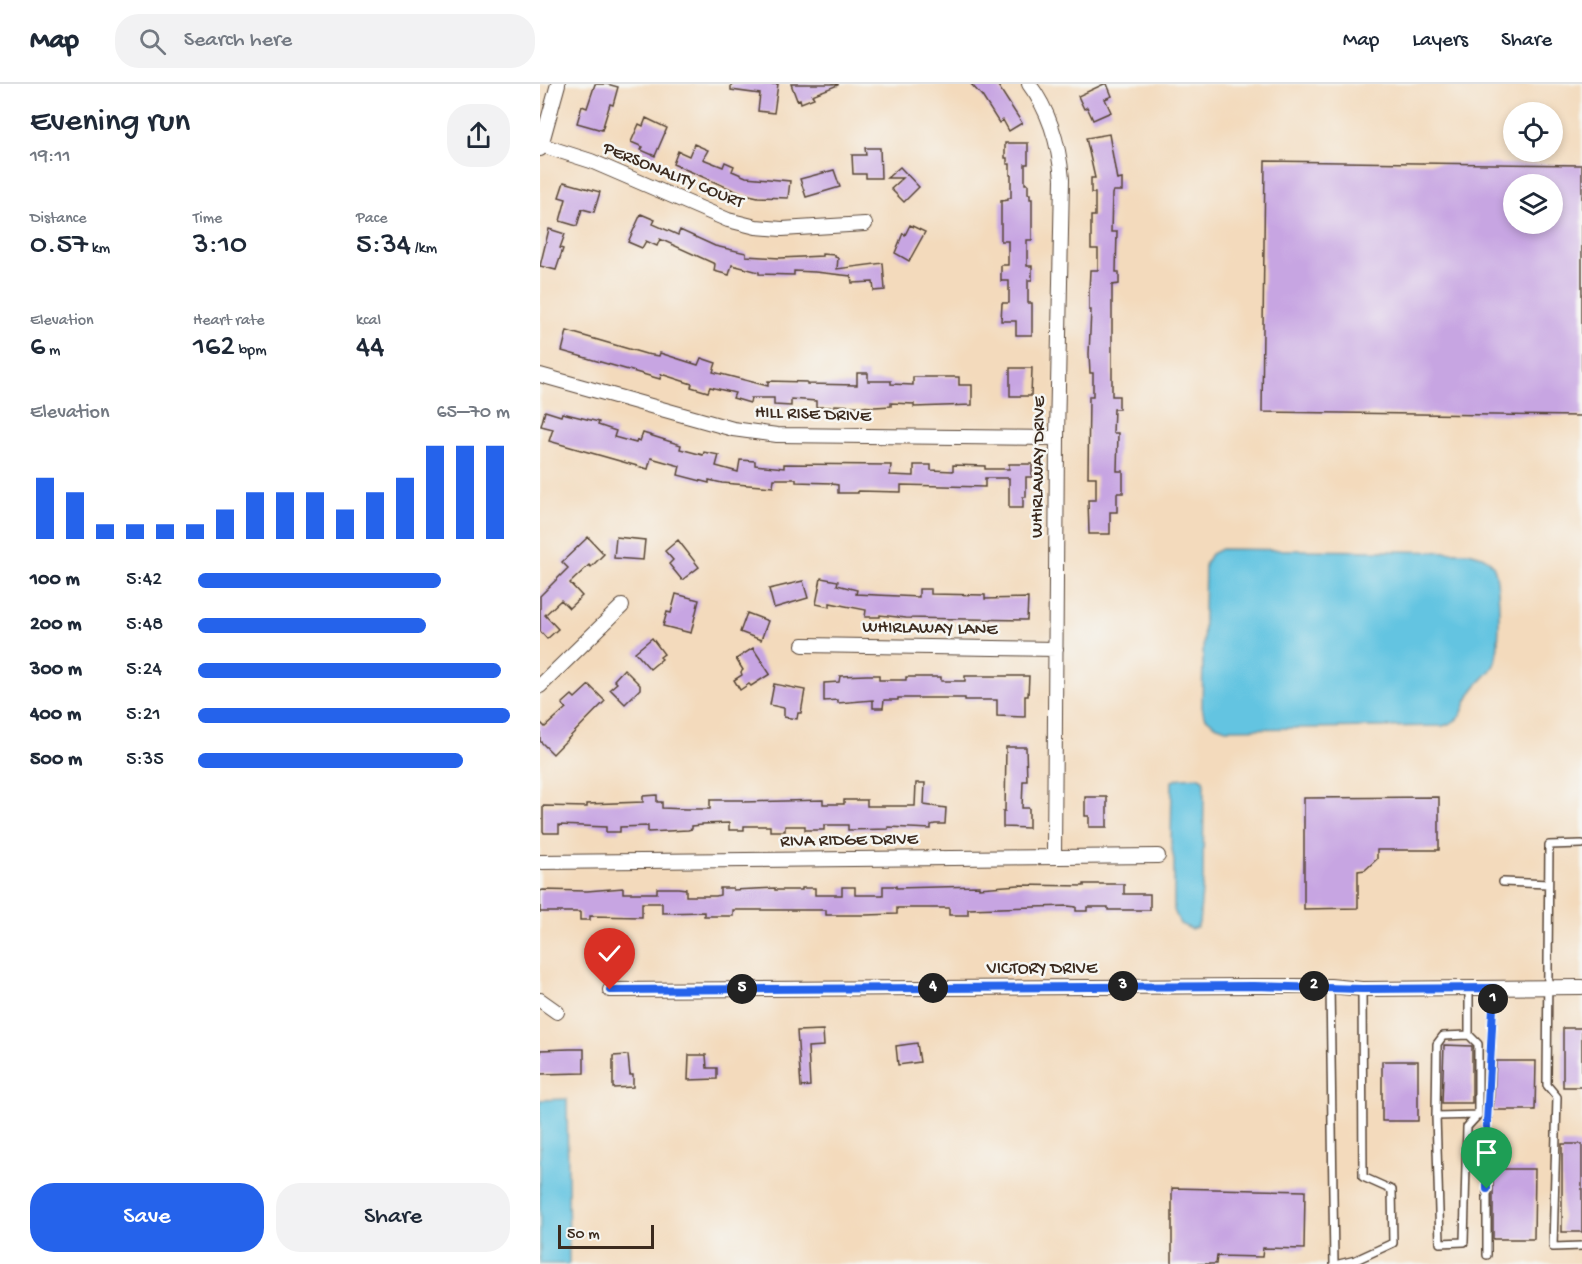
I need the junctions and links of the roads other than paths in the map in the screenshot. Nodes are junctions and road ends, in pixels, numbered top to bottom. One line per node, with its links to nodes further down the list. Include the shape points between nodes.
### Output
1 (558, 84): 3 (street)
2 (1029, 84): 6 (street, WHIRLAWAY DRIVE, via 1046,110 1061,161)
3 (541, 147): 4 (street, PERSONALITY COURT, via 591,161 728,220 756,227)
4 (865, 224)
5 (540, 375): 6 (street, HILL RISE DRIVE, via 733,429 777,435)
6 (1057, 438): 9 (street, WHIRLAWAY DRIVE)
7 (622, 606): 10 (street)
8 (803, 645): 9 (street, WHIRLAWAY LANE)
9 (1056, 649): 13 (street, WHIRLAWAY DRIVE)
10 (540, 686)
11 (1582, 844): 16 (lane, via 1549,845)
12 (1158, 856): 13 (street, RIVA RIDGE DRIVE)
13 (1054, 857): 14 (street, RIVA RIDGE DRIVE)
14 (540, 862)
15 (1503, 882): 16 (lane)
16 (1548, 884): 21 (lane)
17 (1329, 986): 22 (street, VICTORY DRIVE); 23 (street, VICTORY DRIVE); 31 (lane)
18 (1582, 987): 21 (street, VICTORY DRIVE)
19 (1469, 988): 20 (street, VICTORY DRIVE); 22 (street, VICTORY DRIVE); 26 (lane)
20 (1494, 988): 21 (street, VICTORY DRIVE); 30 (lane, via 1487,1123)
21 (1547, 988): 29 (lane, via 1547,1085 1557,1097 1553,1247)
22 (1362, 989): 32 (lane, via 1363,1177 1392,1190 1393,1243)
23 (610, 990)
24 (540, 999): 25 (street)
25 (557, 1012)
26 (1468, 1035): 27 (lane, via 1479,1044); 28 (lane, via 1443,1036 1437,1044)
27 (1478, 1115): 28 (lane); 28 (lane, via 1467,1127 1464,1242 1440,1243)
28 (1436, 1116)
29 (1582, 1246)
30 (1487, 1255)
31 (1334, 1264)
32 (1339, 1264)

